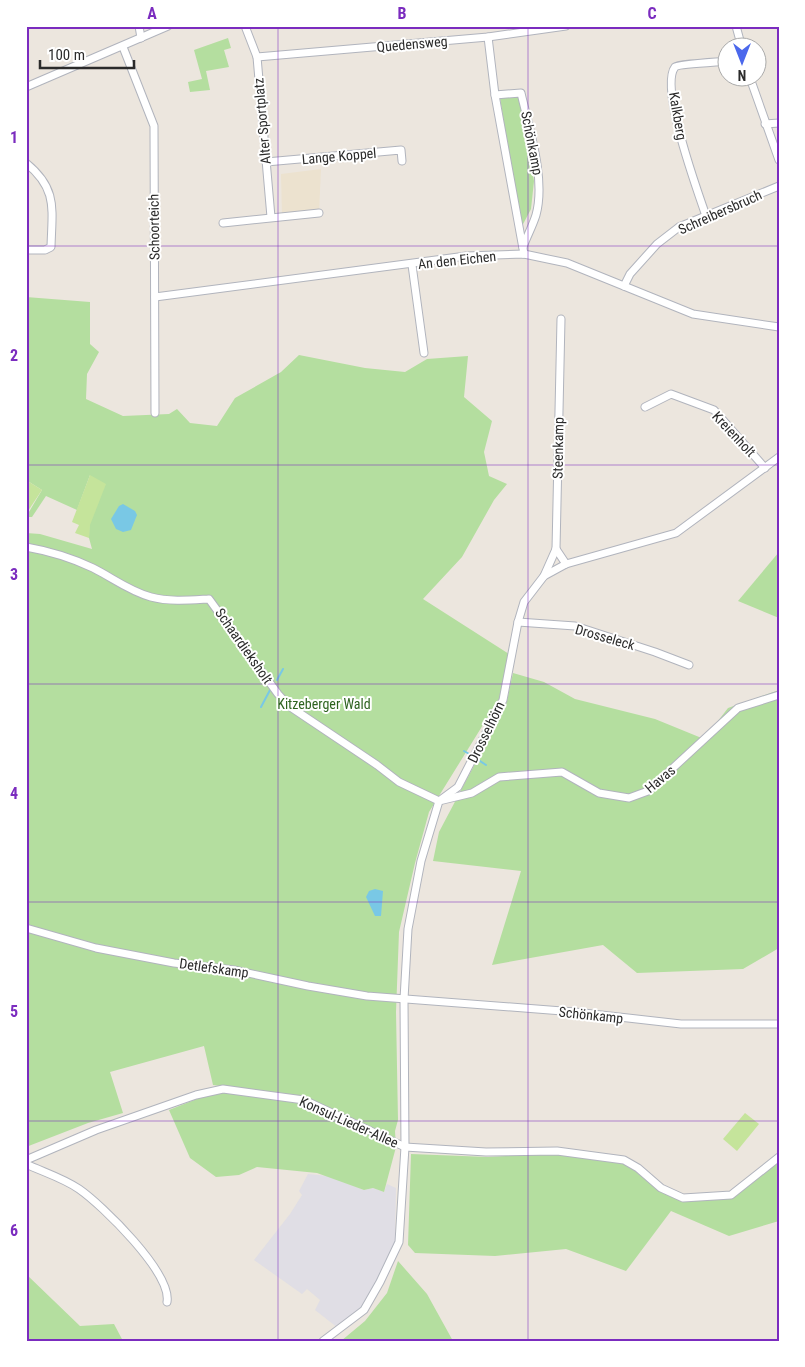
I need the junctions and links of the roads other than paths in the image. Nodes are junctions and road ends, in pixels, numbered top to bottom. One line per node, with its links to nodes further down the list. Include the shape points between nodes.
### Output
1 (139, 26): 6 (street)
2 (168, 26): 6 (street)
3 (246, 26): 8 (street, Alter Sportplatz)
4 (566, 26): 5 (street, Quedensweg)
5 (488, 37): 8 (street, Quedensweg); 12 (street, Schönkamp)
6 (142, 38): 7 (street)
7 (122, 47): 10 (street); 28 (street, Schoorteich, via 154,126)
8 (256, 57): 18 (street, Alter Sportplatz)
9 (718, 63): 21 (street, Kalkberg, via 679,64 672,74 678,127)
10 (26, 87)
11 (753, 88): 14 (street)
12 (495, 95): 25 (street, Schönkamp); 25 (street, Schönkamp, via 521,93 534,149 539,182 537,213)
13 (779, 122): 14 (street)
14 (765, 124): 15 (street)
15 (779, 160)
16 (402, 161): 18 (street, Lange Koppel, via 401,150)
17 (26, 162): 24 (street, via 46,182 52,206 50,247)
18 (266, 162): 22 (street, Alter Sportplatz)
19 (779, 186): 21 (street, Schreibersbruch)
20 (319, 213): 22 (street)
21 (706, 216): 27 (street, Schreibersbruch, via 679,227 657,244 630,274)
22 (271, 218): 23 (street)
23 (223, 223)
24 (26, 250)
25 (523, 251): 26 (street, An den Eichen); 27 (street, An den Eichen, via 567,263)
26 (412, 265): 28 (street, An den Eichen); 31 (street)
27 (624, 286): 30 (street, An den Eichen, via 693,314)
28 (155, 297): 33 (street, Schoorteich)
29 (562, 319): 37 (street, Steenkamp)
30 (779, 327)
31 (424, 353)
32 (645, 407): 35 (street, Kreienholt, via 671,394 714,410)
33 (155, 413)
34 (779, 457): 35 (street, Drosselhörn)
35 (765, 468): 38 (street, Drosselhörn, via 676,533)
36 (26, 547): 43 (street, Schaardieksholt, via 44,550 93,568 128,589 153,598 209,599 289,706 399,782)
37 (556, 548): 38 (street); 39 (street, Steenkamp)
38 (566, 564): 39 (street, Drosselhörn)
39 (544, 576): 40 (street, Drosselhörn, via 524,602)
40 (518, 622): 41 (street, Drosseleck, via 575,626); 43 (street, Drosselhörn, via 503,700 458,787)
41 (689, 665)
42 (779, 695): 43 (street, Havas, via 738,708 648,791 629,798 599,792 562,772 499,777 472,793)
43 (439, 801): 45 (street, via 420,861 408,929)
44 (26, 928): 45 (street, Detlefskamp, via 96,948 174,963 234,970 367,996)
45 (404, 999): 46 (street, Schönkamp, via 681,1024); 47 (street)
46 (779, 1024)
47 (405, 1147): 48 (street, Konsul-Lieder-Allee, via 486,1152 557,1151 624,1160 661,1188 683,1198 730,1196); 49 (street, Konsul-Lieder-Allee, via 304,1100 223,1089 196,1095 96,1130); 52 (street, via 399,1242 391,1261 364,1310)
48 (779, 1157)
49 (26, 1160)
50 (26, 1164): 51 (street, via 78,1188 125,1230 150,1261 166,1288)
51 (167, 1302)
52 (323, 1341)

